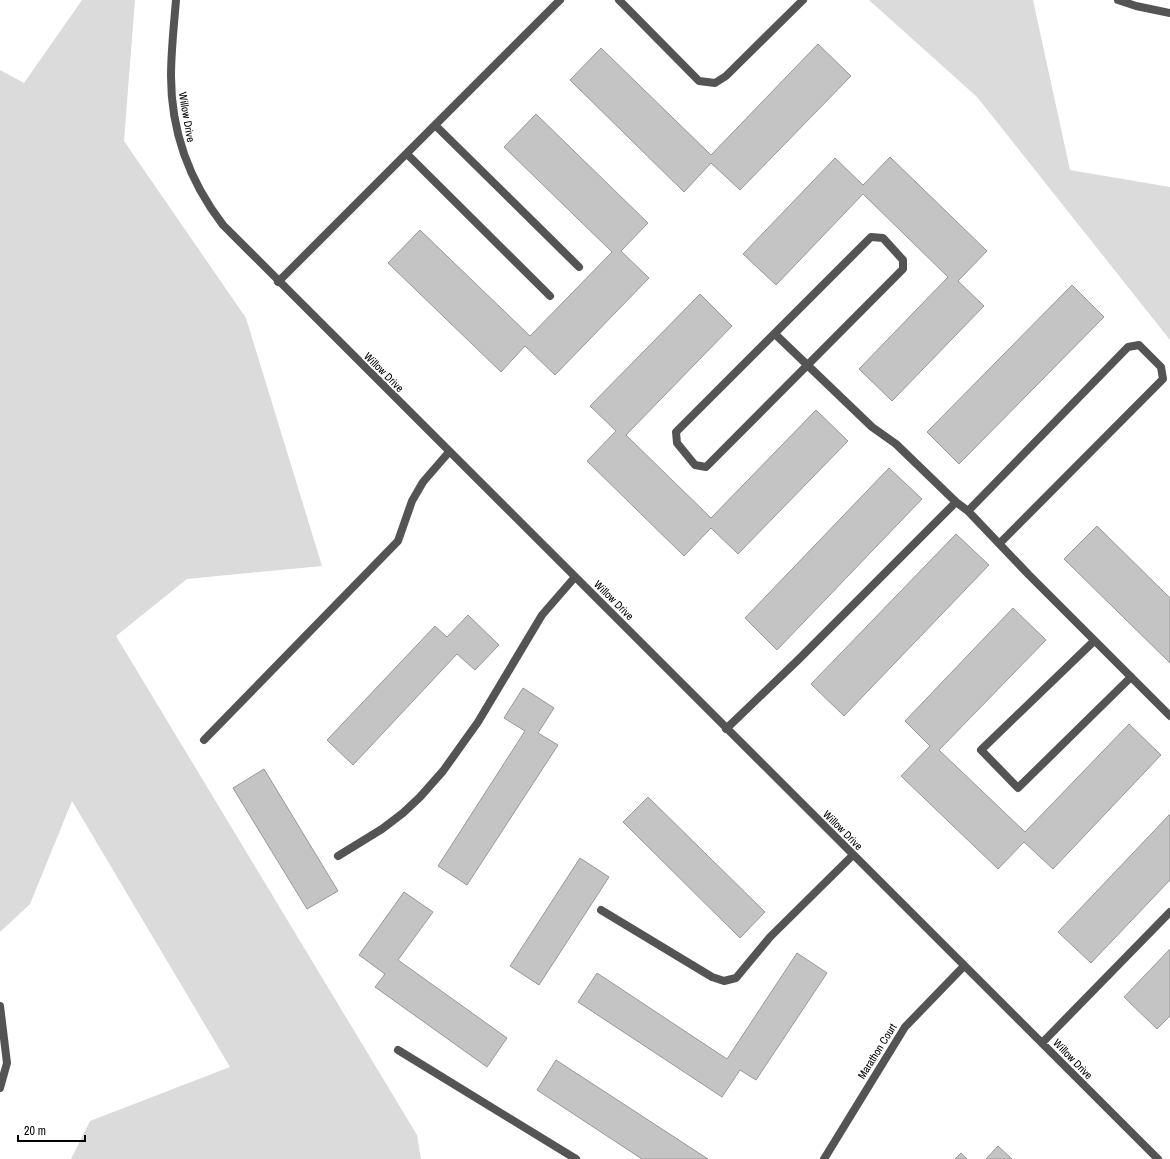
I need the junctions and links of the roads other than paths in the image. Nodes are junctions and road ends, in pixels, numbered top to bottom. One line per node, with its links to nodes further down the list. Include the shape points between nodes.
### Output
1 (176, 0): 10 (street, Willow Drive, via 171,74 176,126 182,149 199,189 211,209 239,243)
2 (560, 0): 7 (street)
3 (619, 0): 4 (street, via 699,81 715,83 726,76)
4 (803, 0)
5 (1118, 0): 6 (street)
6 (1170, 12)
7 (435, 125): 8 (street); 9 (street)
8 (407, 154): 10 (street); 11 (street)
9 (579, 267)
10 (278, 282): 14 (street, Willow Drive)
11 (550, 296)
12 (775, 334): 13 (street); 13 (street, via 871,237 883,238 904,260 903,269); 13 (street, via 676,432 677,443 695,465 706,467)
13 (807, 364): 15 (street, via 872,428 896,444)
14 (448, 452): 18 (street, Willow Drive); 23 (street, via 423,482 412,501 398,541)
15 (956, 502): 16 (street); 22 (street)
16 (968, 511): 17 (street); 17 (street, via 1128,347 1139,345 1161,367 1163,379)
17 (1000, 543): 19 (street)
18 (575, 577): 22 (street, Willow Drive); 25 (street, via 542,616 478,722 443,771 403,813)
19 (1094, 641): 20 (street); 20 (street, via 981,750 1018,788)
20 (1131, 677): 21 (street)
21 (1170, 716)
22 (726, 729): 24 (street, Willow Drive)
23 (204, 740)
24 (853, 855): 26 (street, via 770,937 736,978 724,981 712,977); 28 (street, Willow Drive)
25 (338, 856)
26 (601, 910)
27 (1170, 912): 30 (street)
28 (964, 966): 30 (street, Willow Drive); 34 (street, Marathon Court, via 905,1027)
29 (0, 1006): 32 (street, via 6,1063)
30 (1042, 1043): 35 (street, Willow Drive)
31 (398, 1050): 33 (street)
32 (0, 1088)
33 (576, 1159)
34 (824, 1159)
35 (1158, 1159)

